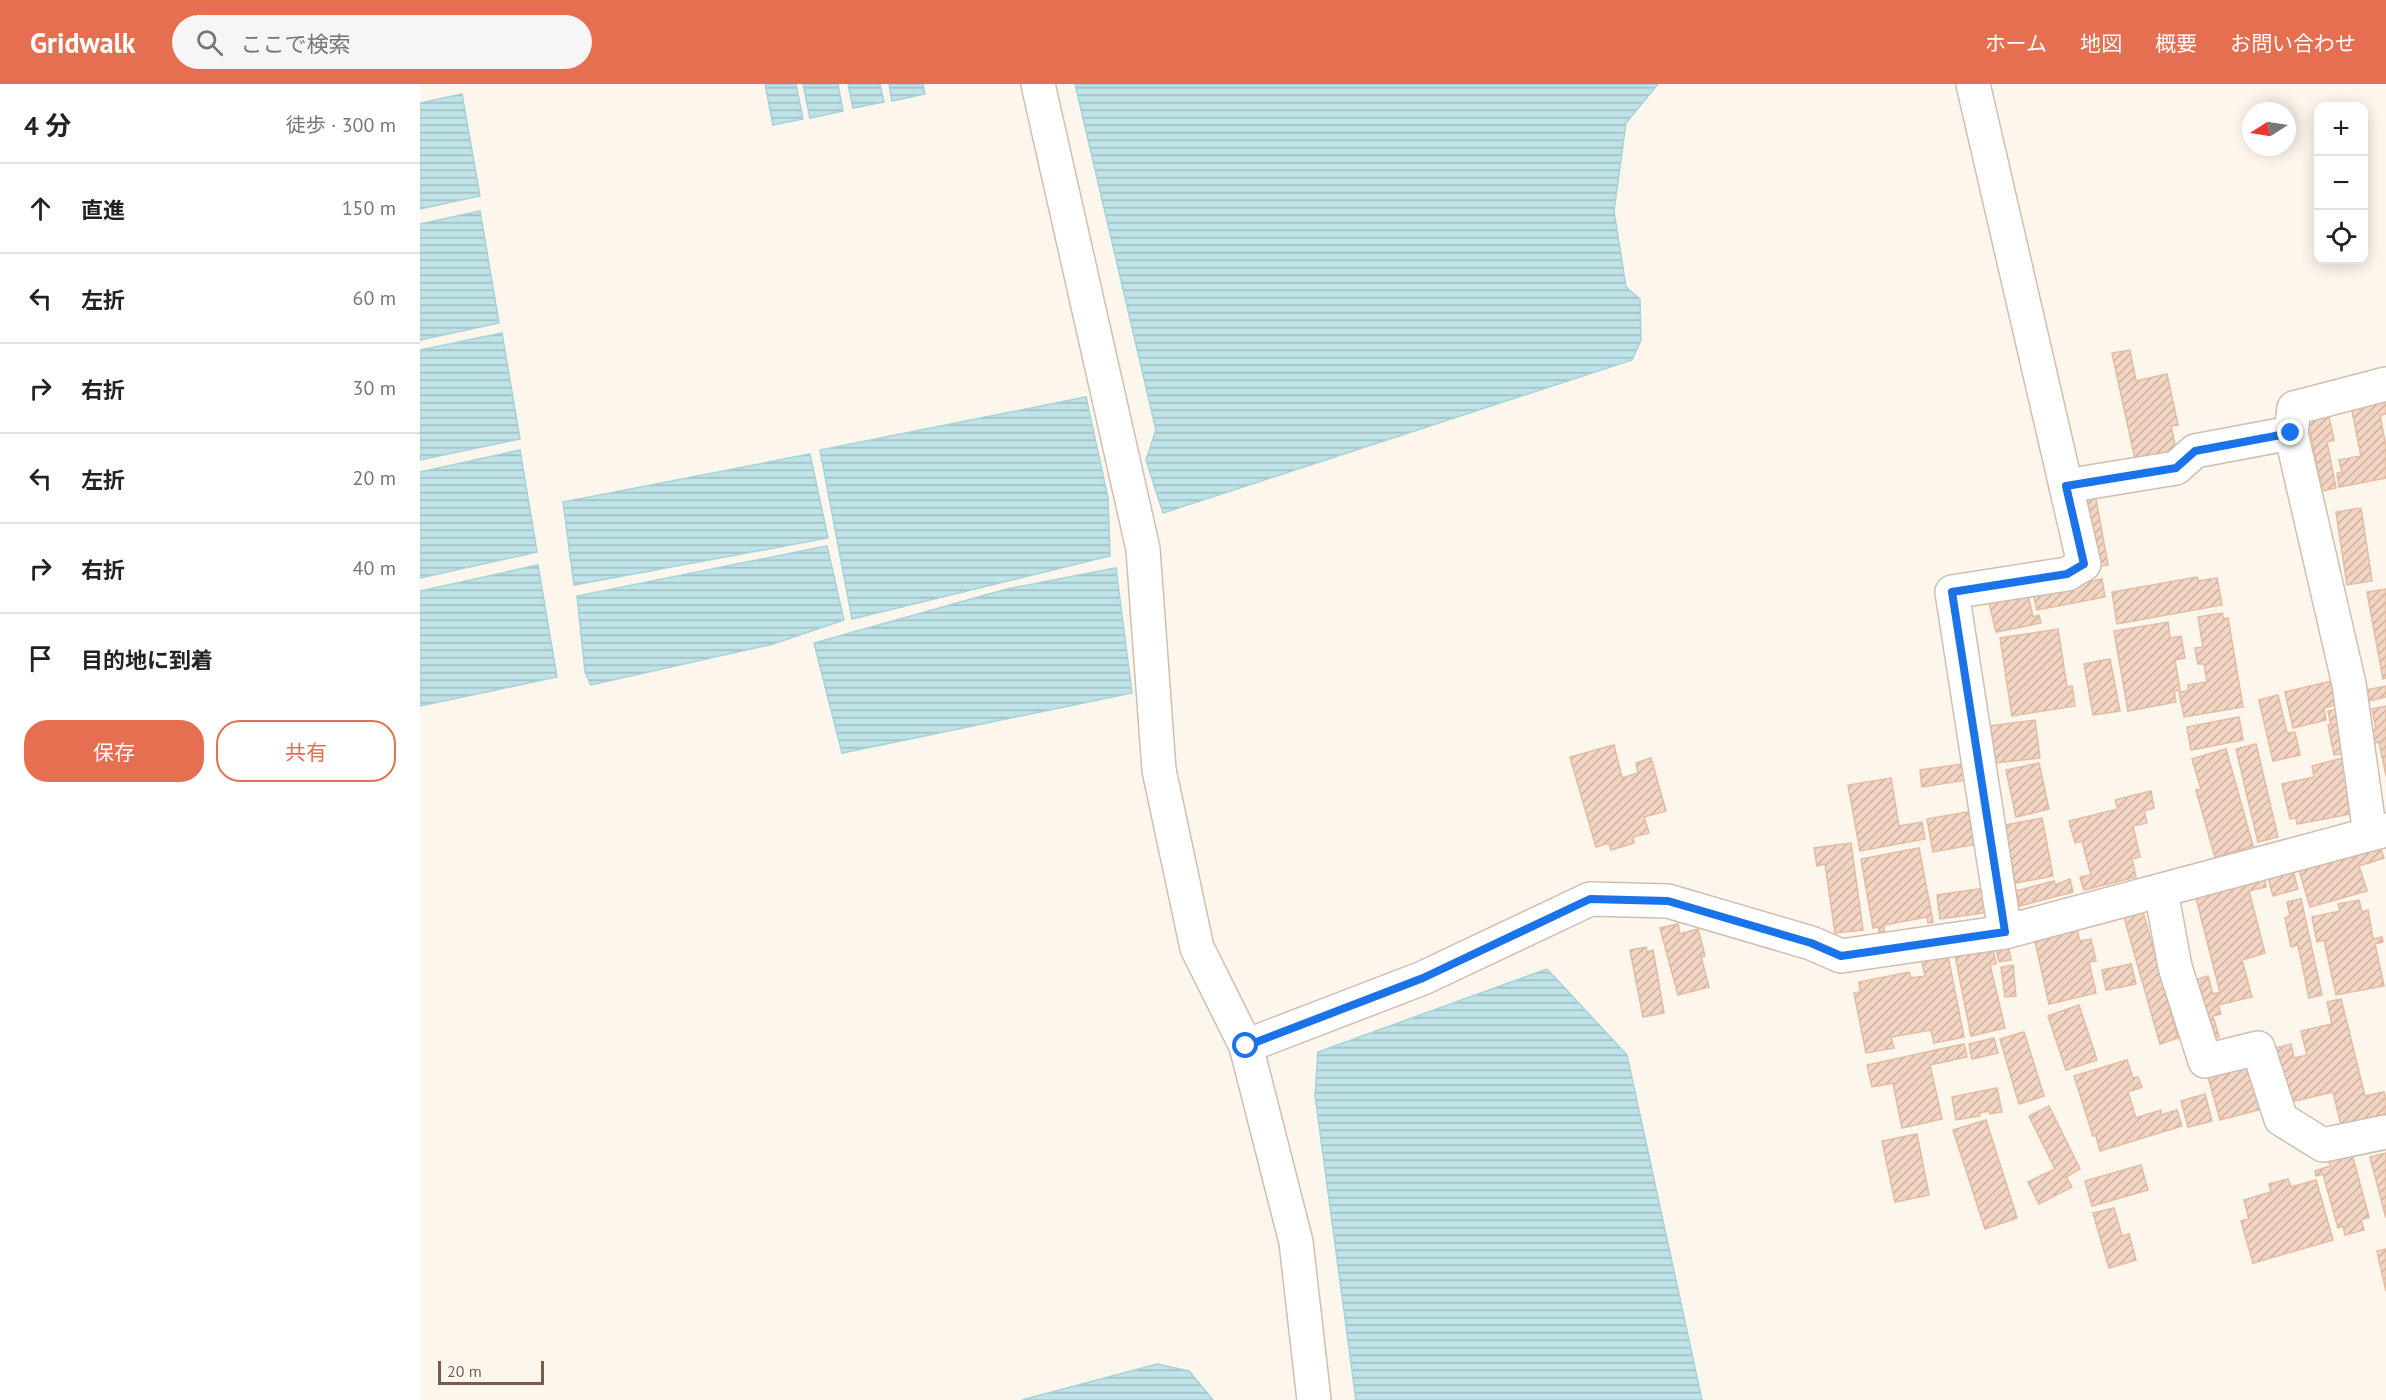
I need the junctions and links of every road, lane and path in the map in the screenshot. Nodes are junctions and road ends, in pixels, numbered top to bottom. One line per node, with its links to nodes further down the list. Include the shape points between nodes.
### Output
1 (1038, 84): 9 (street, via 1143,549 1159,770 1197,948)
2 (1973, 84): 5 (street)
3 (2386, 384): 4 (street, via 2294,408)
4 (2291, 433): 5 (street, via 2195,451 2176,468); 6 (street, via 2349,684)
5 (2066, 486): 8 (street, via 2084,564 2067,574 1952,592)
6 (2378, 832): 7 (street)
7 (2162, 891): 8 (street); 10 (street, via 2175,967 2205,1061 2258,1048 2281,1119 2324,1145)
8 (2005, 932): 9 (street, via 1841,956 1811,943 1668,901 1590,899 1423,978)
9 (1246, 1046): 11 (street, via 1296,1242)
10 (2386, 1132)
11 (1314, 1400)

